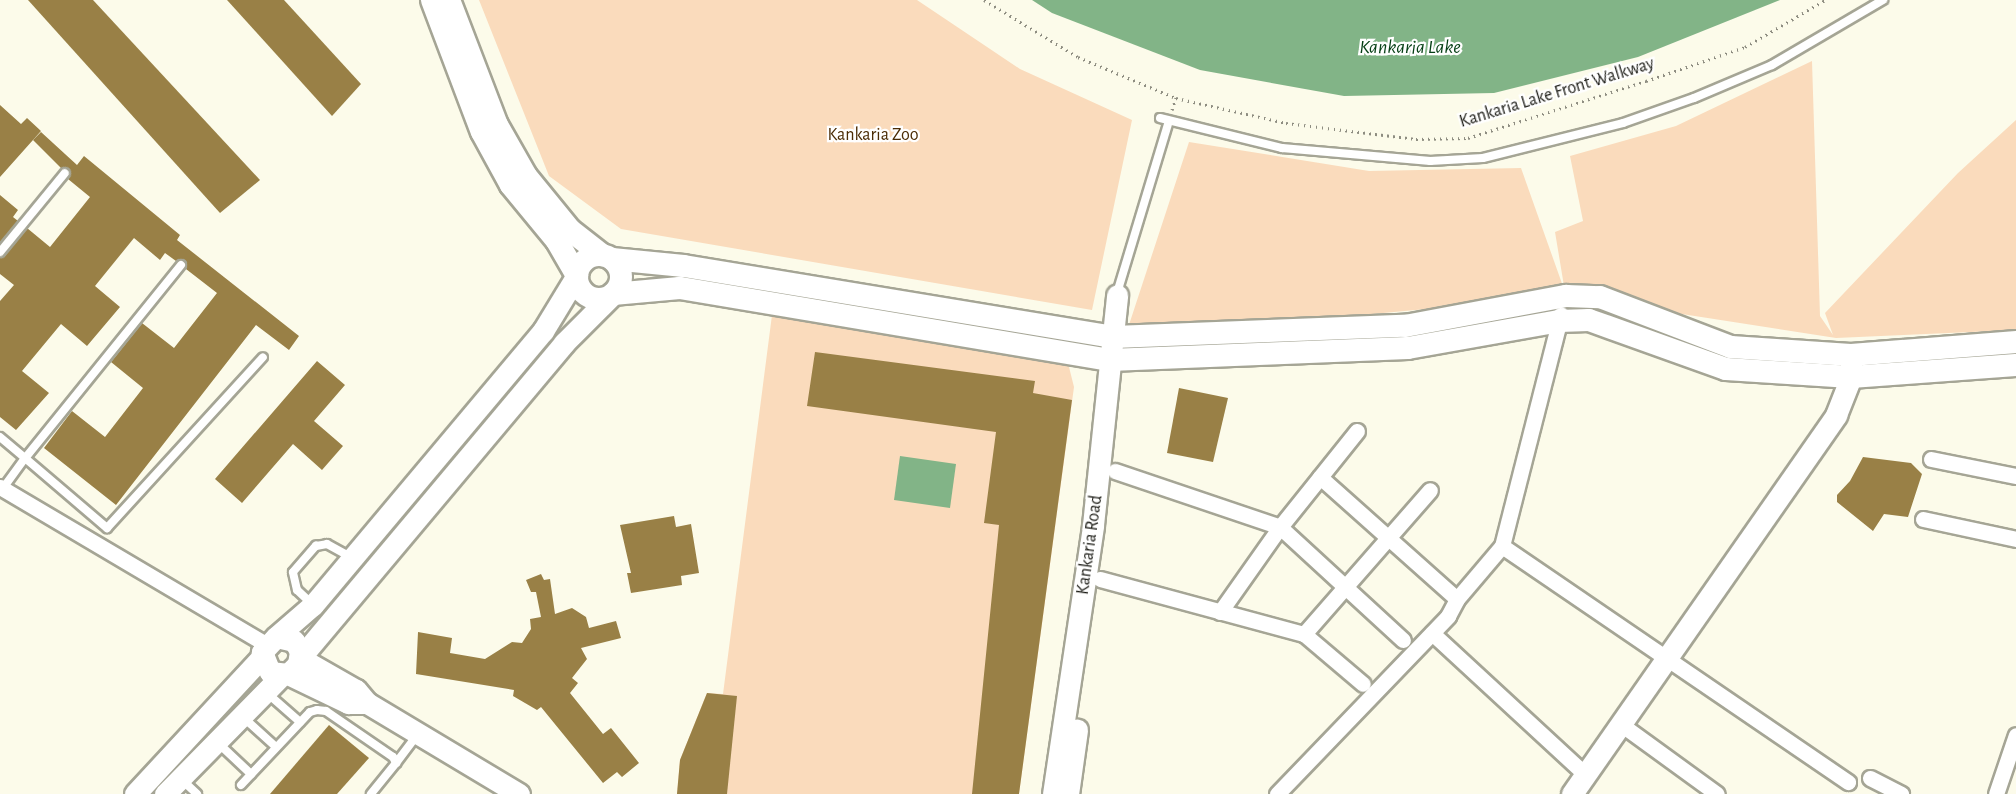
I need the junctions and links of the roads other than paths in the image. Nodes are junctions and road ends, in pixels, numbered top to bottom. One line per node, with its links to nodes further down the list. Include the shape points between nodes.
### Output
1 (432, 0): 4 (main road)
2 (450, 0): 4 (main road)
3 (1883, 0): 6 (lane, via 1772,65 1694,98 1623,123 1483,158 1430,160 1282,148)
4 (451, 26): 9 (main road, via 497,125 526,176 570,230); 11 (main road, via 482,132 511,185 557,240)
5 (1160, 118): 6 (lane)
6 (1169, 121): 13 (lane)
7 (64, 173): 8 (lane)
8 (0, 252)
9 (607, 257): 11 (main road, via 587,258); 12 (main road, via 621,280); 16 (main road)
10 (181, 264): 25 (lane)
11 (577, 275): 12 (main road, via 579,287 590,297 603,299); 37 (main road, via 543,331)
12 (613, 294): 20 (main road, via 680,288); 48 (main road, via 564,343)
13 (1117, 295): 16 (main road, Kankaria Road)
14 (1566, 296): 15 (street); 16 (main road, via 1405,326); 18 (main road, via 1600,297 1731,347)
15 (1559, 321): 20 (main road, via 1408,348); 22 (main road, via 1589,320 1726,369); 36 (street)
16 (1119, 337): 20 (main road, Kankaria Road)
17 (2016, 342): 18 (main road)
18 (1851, 355): 22 (main road)
19 (263, 357): 25 (lane, via 107,528)
20 (1117, 360): 27 (main road); 70 (main road, Kankaria Road)
21 (2016, 365): 22 (main road)
22 (1851, 377): 47 (main road, via 1836,415)
23 (1357, 431): 29 (street)
24 (0, 436): 25 (lane)
25 (26, 458): 30 (lane)
26 (1931, 459): 28 (street)
27 (1115, 471): 33 (street); 38 (main road)
28 (2016, 476)
29 (1320, 477): 33 (street); 34 (street)
30 (1, 488): 46 (street)
31 (1430, 490): 34 (street)
32 (1923, 519): 35 (street)
33 (1280, 527): 39 (street); 42 (street)
34 (1388, 538): 39 (street); 40 (street)
35 (2016, 539)
36 (1502, 546): 40 (street); 47 (street)
37 (352, 558): 41 (main road); 41 (lane, via 327,544 316,546 292,572 297,590)
38 (1100, 579): 42 (street); 71 (main road)
39 (1345, 587): 44 (street); 45 (street)
40 (1457, 599): 43 (street)
41 (312, 604): 46 (main road)
42 (1220, 612): 44 (street)
43 (1432, 633): 60 (street); 72 (street)
44 (1304, 634): 49 (street)
45 (1403, 640)
46 (268, 647): 48 (main road, via 270,672); 48 (main road, via 294,641); 66 (main road)
47 (1666, 658): 53 (main road); 63 (street)
48 (290, 669): 50 (main road); 54 (main road, via 356,690 367,703)
49 (1363, 684)
50 (266, 691): 51 (main road); 52 (lane)
51 (242, 715): 56 (main road); 57 (lane)
52 (300, 722): 57 (lane); 58 (lane, via 310,712 326,711)
53 (1622, 724): 60 (main road); 74 (street)
54 (418, 733): 58 (lane); 65 (main road)
55 (2016, 735): 76 (street)
56 (216, 741): 59 (lane); 61 (main road)
57 (276, 747): 59 (lane)
58 (396, 763): 69 (lane)
59 (251, 774): 64 (lane)
60 (1586, 775): 73 (main road)
61 (180, 778): 67 (main road); 68 (lane)
62 (1870, 778): 75 (street)
63 (1848, 782)
64 (241, 785)
65 (507, 790)
66 (135, 794)
67 (165, 794)
68 (197, 794)
69 (371, 794)
70 (1053, 794)
71 (1068, 794)
72 (1277, 794)
73 (1572, 794)
74 (1718, 794)
75 (1901, 794)
76 (1996, 794)

